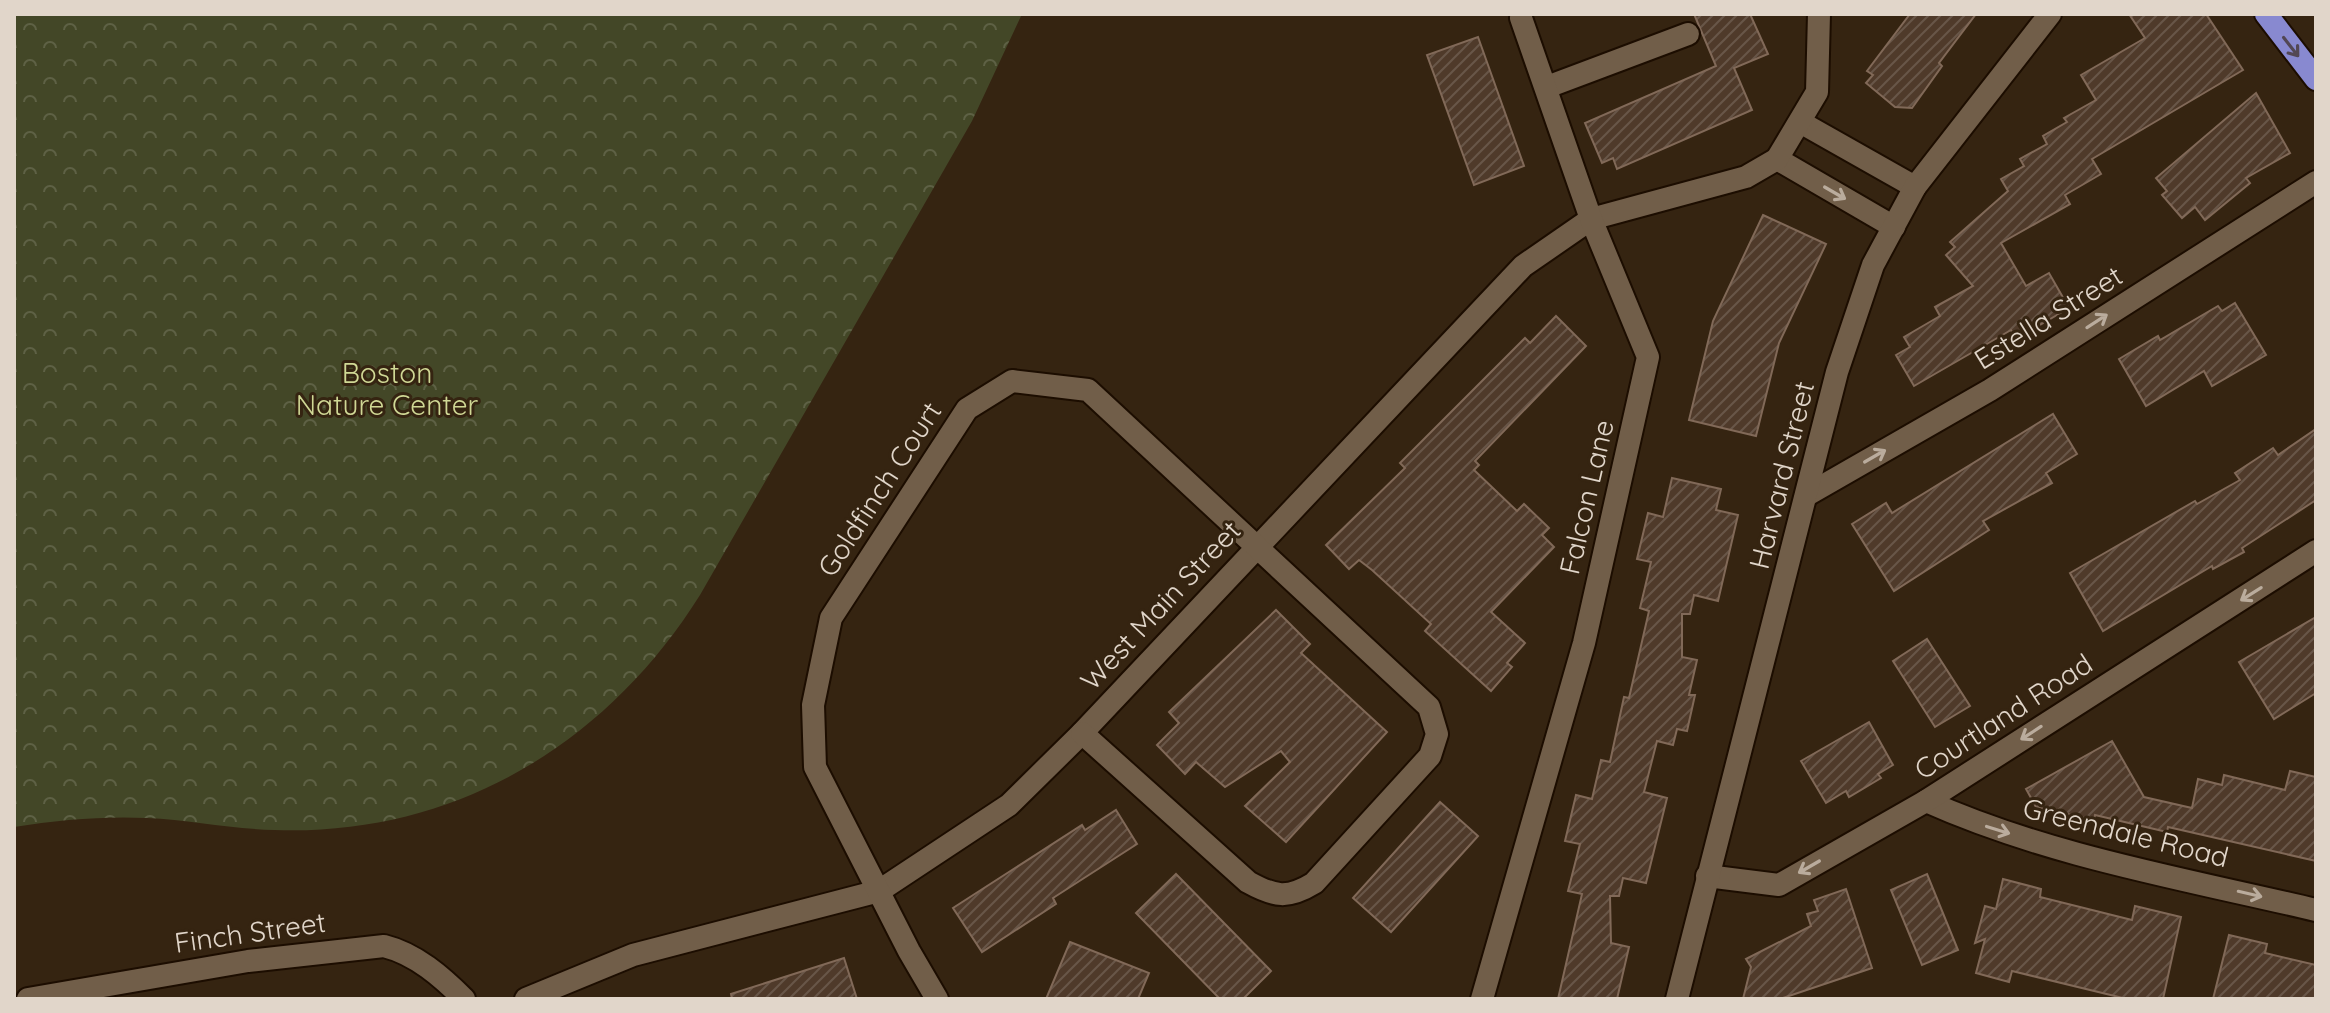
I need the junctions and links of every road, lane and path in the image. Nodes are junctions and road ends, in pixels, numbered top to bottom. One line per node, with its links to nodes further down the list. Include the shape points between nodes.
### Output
1 (2050, 14): 11 (street, Harvard Street)
2 (2266, 14): 6 (highway, one-way to 6)
3 (1820, 15): 8 (street, West Main Street, via 1817,92)
4 (1521, 18): 7 (street, Falcon Lane)
5 (1688, 34): 7 (street)
6 (2316, 79)
7 (1547, 87): 12 (street, Falcon Lane)
8 (1800, 122): 9 (street, West Main Street); 11 (street)
9 (1777, 159): 12 (street, West Main Street, via 1746,177); 13 (street, one-way to 13)
10 (2316, 182): 14 (street, Estella Street, one-way to 10, via 1990,390)
11 (1915, 187): 13 (street, Harvard Street)
12 (1591, 219): 15 (street, West Main Street, via 1523,266); 26 (street, Falcon Lane, via 1648,357 1584,643)
13 (1894, 227): 14 (street, Harvard Street, via 1873,265 1837,372)
14 (1807, 495): 19 (street, Harvard Street)
15 (1254, 548): 17 (street, West Main Street); 17 (street, Goldfinch Court, via 1429,707 1437,734 1430,756 1314,883 1294,896 1272,895 1248,882); 20 (street, Goldfinch Court, via 1088,390 1012,381 967,409 831,618 813,705 815,767)
16 (2316, 551): 18 (street, Courtland Road, one-way to 18)
17 (1082, 733): 20 (street, West Main Street, via 1009,805)
18 (1926, 801): 19 (street, Courtland Road, one-way to 19, via 1779,885); 21 (street, Greendale Road, one-way to 21, via 1976,824 2068,851)
19 (1707, 876): 27 (street, Harvard Street)
20 (879, 891): 24 (street, West Main Street, via 633,955); 25 (street, Goldfinch Court)
21 (2316, 910)
22 (28, 999): 23 (street, Finch Street, via 248,961 384,946 402,950)
23 (464, 999)
24 (526, 999)
25 (937, 999)
26 (1482, 999)
27 (1677, 999)

